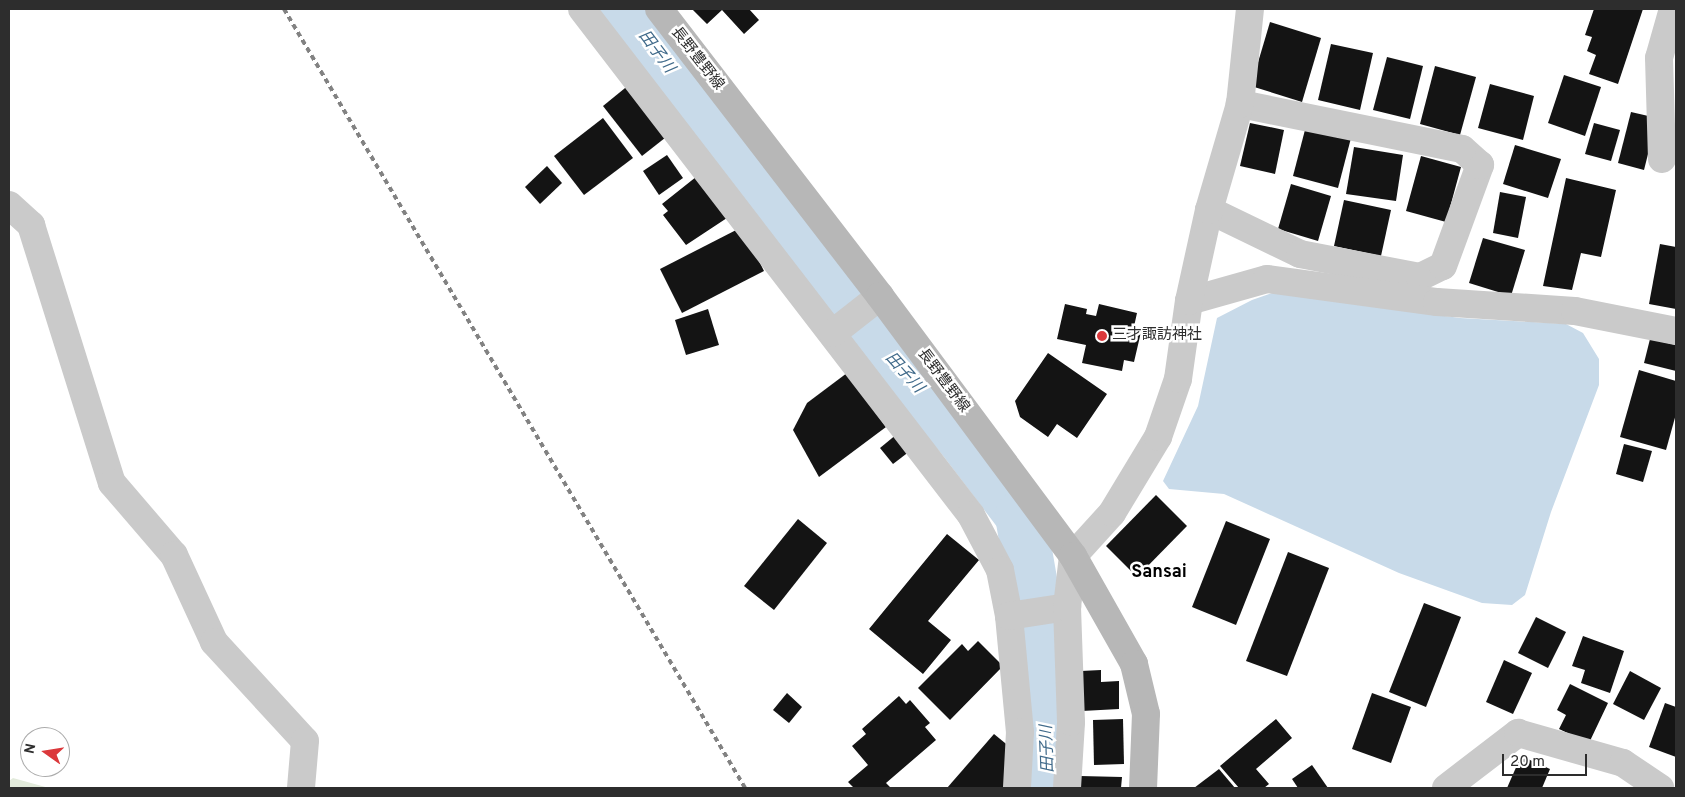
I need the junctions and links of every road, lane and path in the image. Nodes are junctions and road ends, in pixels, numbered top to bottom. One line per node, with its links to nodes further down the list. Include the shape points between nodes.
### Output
1 (582, 9): 11 (street)
2 (659, 9): 9 (main road, 長野豊野線)
3 (1673, 9): 6 (street, via 1658,58)
4 (1253, 13): 5 (street)
5 (1240, 104): 8 (street); 8 (street, via 1462,149 1480,165 1442,266 1420,277 1300,254)
6 (1662, 159)
7 (9, 205): 16 (street, via 31,225 112,483 174,554 214,642 305,742)
8 (1209, 210): 10 (street)
9 (877, 299): 11 (street); 13 (main road, 長野豊野線)
10 (1190, 301): 12 (street, via 1267,279 1438,302 1575,311); 13 (street, via 1178,379 1158,437 1112,512)
11 (837, 330): 15 (street, via 971,515 1000,570)
12 (1676, 331)
13 (1073, 556): 14 (street); 19 (main road, 長野豊野線, via 1134,664 1146,714)
14 (1066, 608): 15 (street); 18 (street, via 1071,722)
15 (1010, 615): 17 (street, via 1020,732)
16 (301, 788)
17 (1017, 788)
18 (1067, 788)
19 (1143, 788)
20 (1446, 788): 21 (street, via 1518,733 1623,763)
21 (1660, 788)

